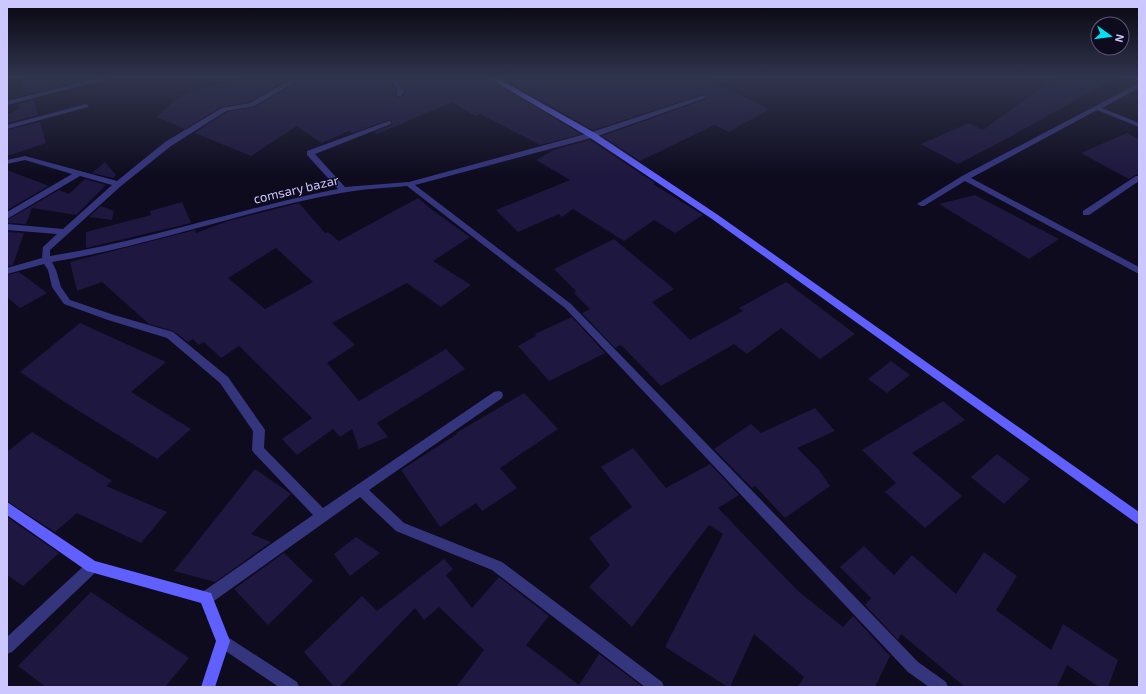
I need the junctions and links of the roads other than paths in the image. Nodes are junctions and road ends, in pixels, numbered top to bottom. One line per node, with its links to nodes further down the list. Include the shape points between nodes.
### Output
1 (69, 110): 9 (street)
2 (222, 110): 15 (street, via 168,144)
3 (549, 110): 10 (main road)
4 (664, 110): 10 (street, comsary bazar)
5 (1092, 110): 13 (street)
6 (1103, 110): 8 (street)
7 (389, 123): 17 (street, via 310,153)
8 (1139, 125)
9 (7, 126)
10 (592, 135): 16 (street, comsary bazar); 29 (main road, via 715,217)
11 (7, 162): 12 (street, via 24,158)
12 (78, 173): 15 (street); 20 (street)
13 (965, 178): 18 (street); 25 (street)
14 (1139, 178): 19 (street)
15 (118, 184): 22 (street)
16 (409, 184): 17 (street, comsary bazar); 38 (street, via 568,306 913,667)
17 (343, 190): 23 (street, comsary bazar, via 298,199 89,253)
18 (922, 204)
19 (1086, 213)
20 (7, 216)
21 (7, 227): 22 (street)
22 (64, 232): 23 (street, via 46,249)
23 (46, 260): 24 (street, comsary bazar); 30 (street, via 57,287 67,302 170,335 224,380 259,430 258,450)
24 (7, 271)
25 (1139, 271)
26 (498, 395): 27 (street)
27 (361, 490): 30 (street); 37 (street, via 400,527 497,566)
28 (7, 508): 31 (main road)
29 (1138, 515)
30 (322, 516): 32 (street)
31 (92, 567): 32 (main road); 34 (street)
32 (206, 598): 33 (main road)
33 (222, 641): 35 (main road); 36 (street)
34 (7, 648)
35 (208, 687)
36 (292, 687)
37 (657, 687)
38 (941, 687)

